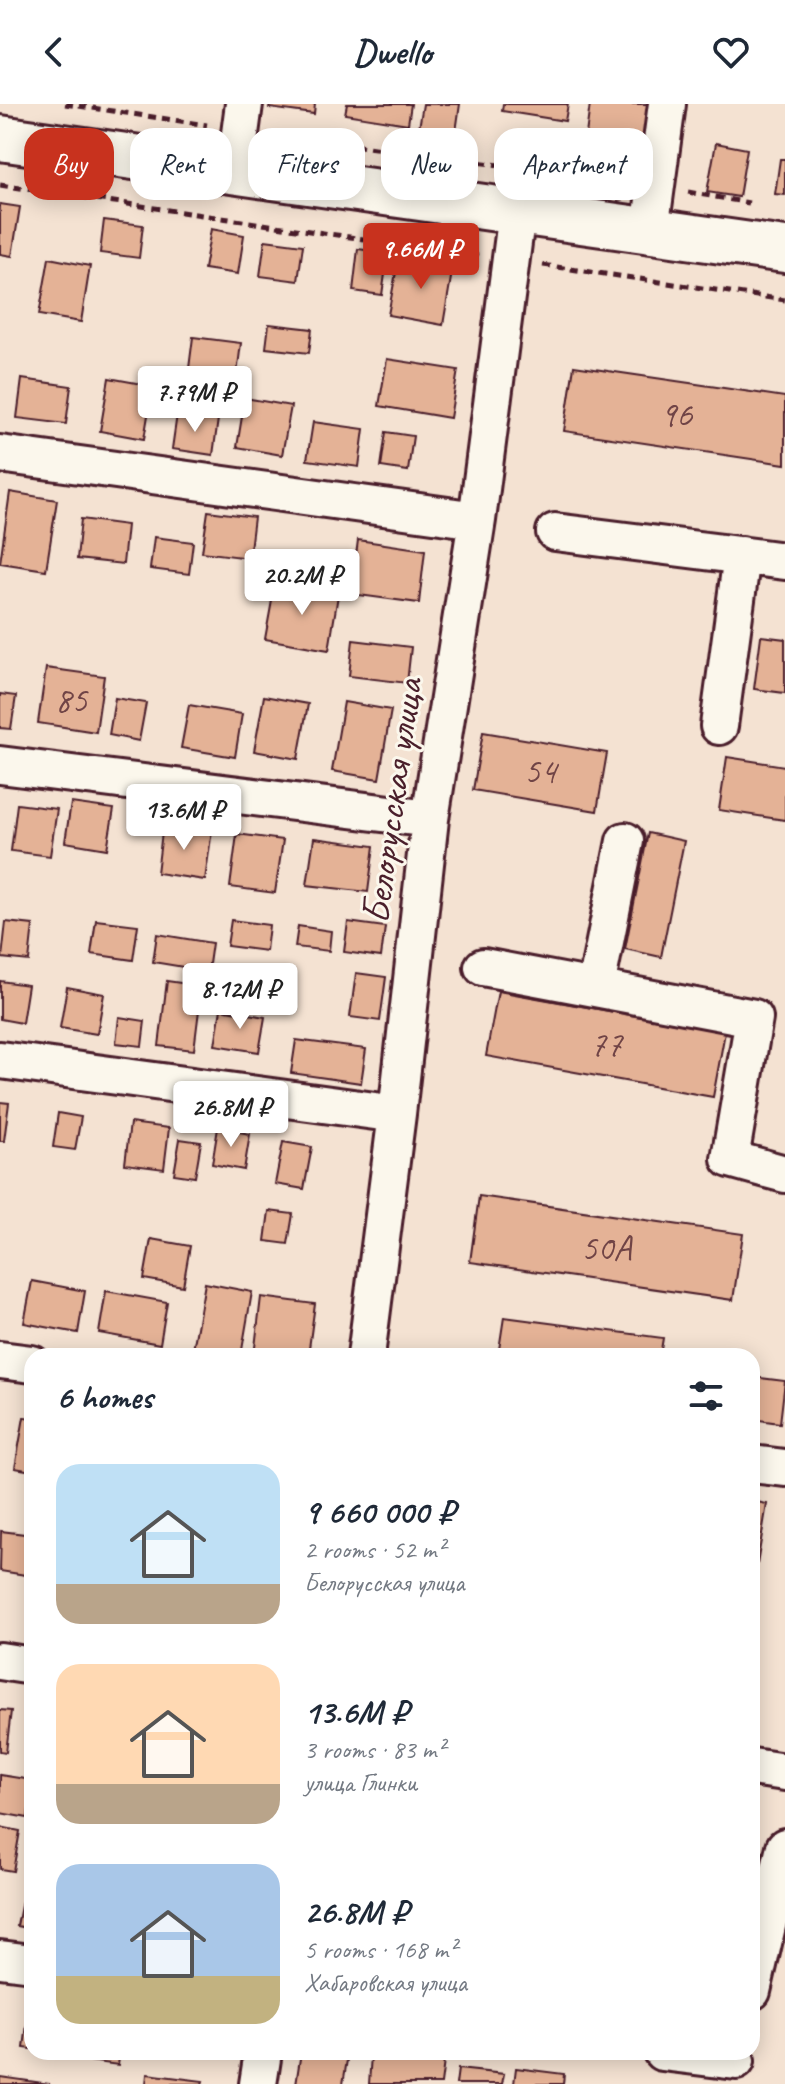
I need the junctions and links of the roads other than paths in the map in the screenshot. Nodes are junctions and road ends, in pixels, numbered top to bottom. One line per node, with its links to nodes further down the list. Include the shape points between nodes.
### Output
1 (667, 104): 5 (street)
2 (240, 135): 3 (main road); 4 (main road)
3 (0, 138)
4 (517, 212): 5 (main road); 8 (street, Белорусская улица)
5 (650, 230): 6 (main road)
6 (785, 250)
7 (0, 454): 8 (street)
8 (477, 520): 14 (street, Белорусская улица)
9 (555, 532): 10 (street)
10 (742, 555): 11 (street); 12 (street)
11 (785, 561)
12 (719, 726)
13 (0, 765): 14 (street)
14 (430, 819): 19 (street, Белорусская улица)
15 (625, 841): 17 (street)
16 (483, 967): 17 (street)
17 (596, 987): 20 (street, via 754,1018 730,1159)
18 (0, 1060): 19 (street)
19 (397, 1114): 21 (street, Белорусская улица)
20 (785, 1174)
21 (367, 1348)
22 (0, 1360): 23 (street)
23 (24, 1363)
24 (760, 1465): 25 (street)
25 (785, 1468)
26 (0, 1661): 27 (street)
27 (24, 1665)
28 (760, 1768): 29 (street)
29 (785, 1772)
30 (785, 1847): 31 (street)
31 (760, 1956)
32 (0, 1959): 33 (street)
33 (24, 1962)
34 (262, 2060): 37 (street)
35 (704, 2060): 36 (street)
36 (735, 2066)
37 (258, 2084)

